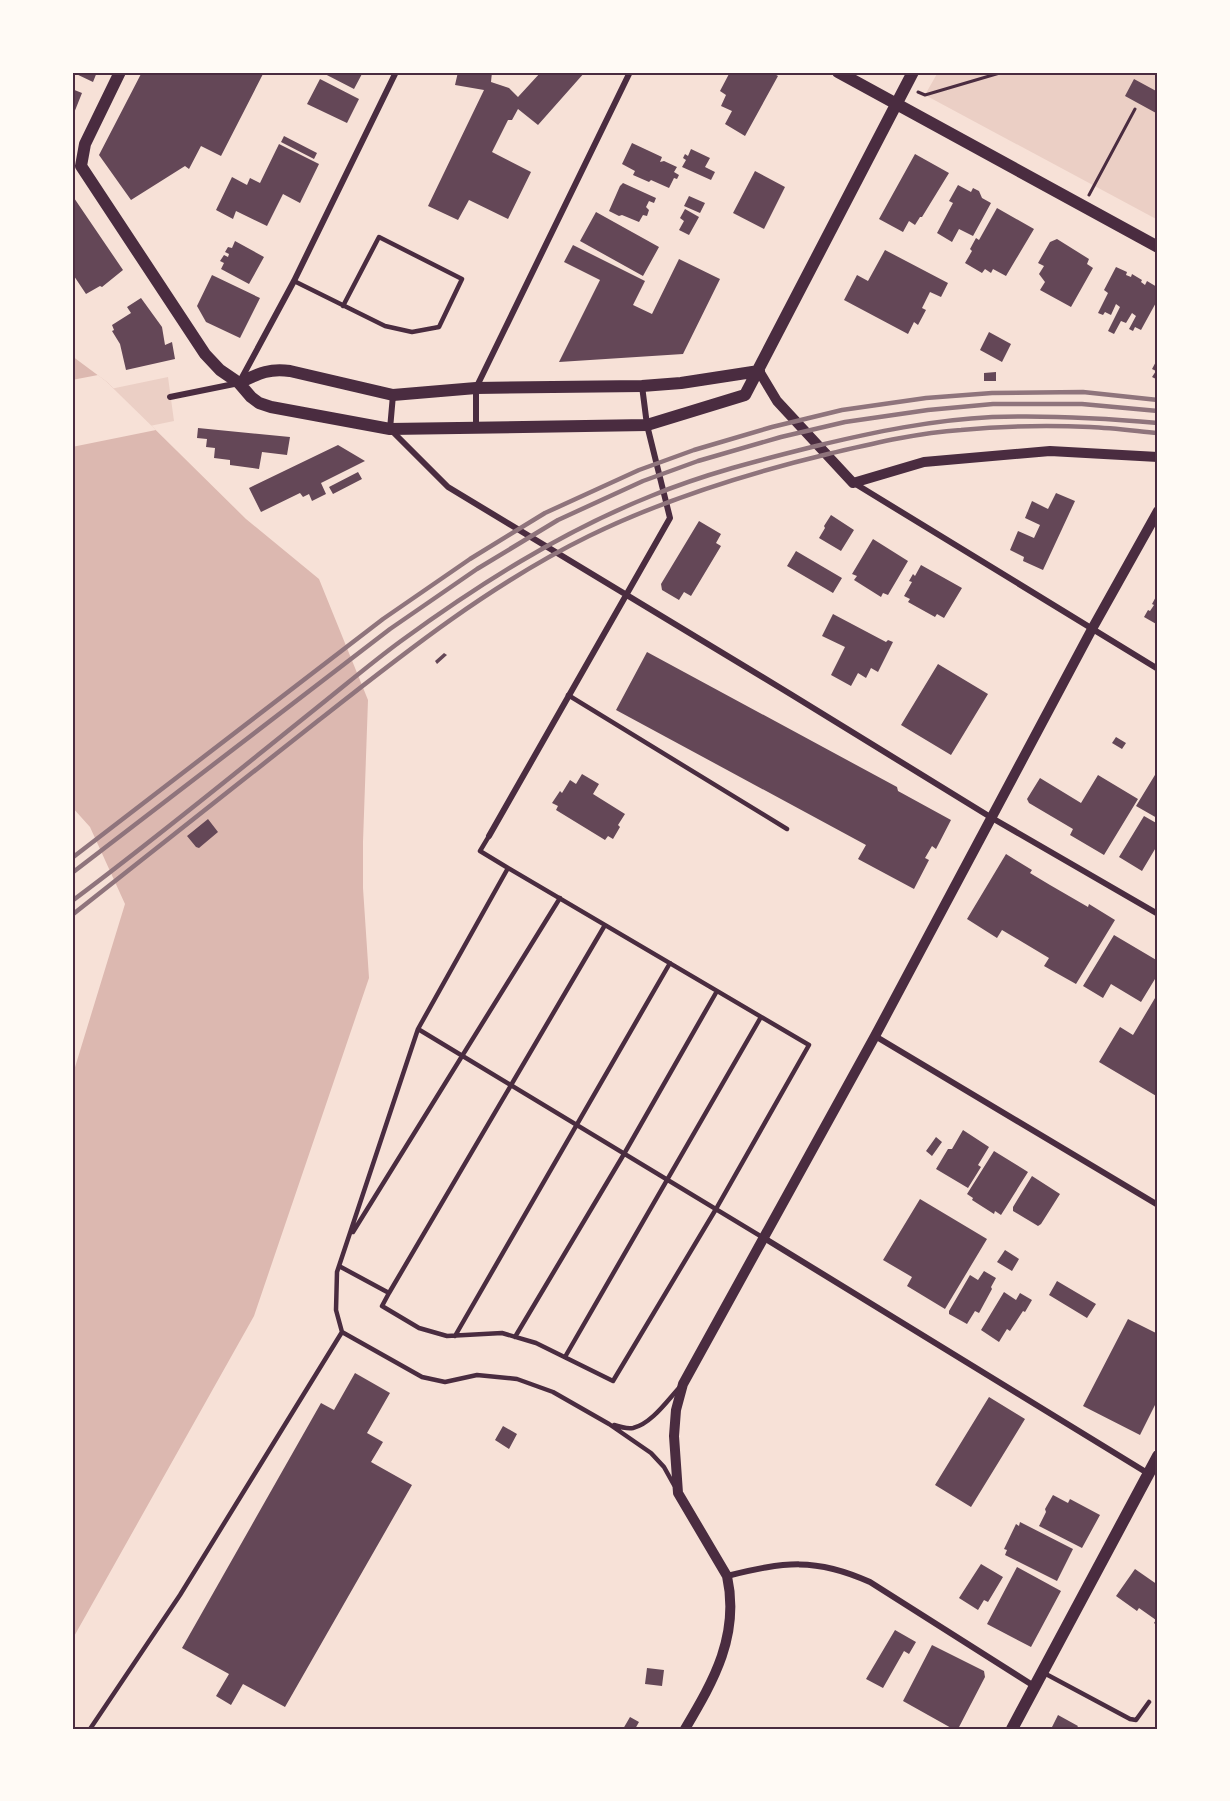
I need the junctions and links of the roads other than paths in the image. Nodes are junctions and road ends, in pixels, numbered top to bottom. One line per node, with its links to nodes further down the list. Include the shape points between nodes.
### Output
1 (120, 72): 11 (main road, via 85,144 81,166 206,354)
2 (396, 72): 8 (street)
3 (630, 72): 13 (street)
4 (838, 72): 6 (main road)
5 (913, 72): 6 (main road)
6 (896, 104): 7 (main road); 10 (main road)
7 (1158, 247)
8 (294, 281): 9 (lane); 11 (street)
9 (343, 306): 9 (lane, via 385,326 412,332 440,327 462,279 379,237)
10 (759, 371): 12 (main road); 16 (main road, via 745,395); 20 (street, via 777,401)
11 (239, 383): 14 (main road, via 277,369); 15 (street); 18 (main road, via 250,397 271,407)
12 (642, 386): 13 (main road); 16 (street)
13 (476, 388): 14 (main road); 17 (street)
14 (393, 395): 18 (street)
15 (171, 397)
16 (647, 424): 17 (main road); 22 (street, via 670,518)
17 (476, 428): 18 (main road)
18 (390, 429): 22 (street, via 447,487)
19 (1158, 458): 20 (street, via 1050,451 924,462)
20 (853, 483): 23 (street)
21 (1158, 511): 23 (street)
22 (626, 594): 25 (street); 26 (street)
23 (1092, 629): 24 (street); 26 (street)
24 (1158, 669)
25 (568, 695): 27 (lane); 28 (street)
26 (992, 818): 31 (street); 37 (street)
27 (787, 829)
28 (489, 836): 29 (lane, via 480,851)
29 (508, 868): 30 (lane); 36 (lane)
30 (560, 898): 32 (lane); 38 (lane)
31 (1158, 914)
32 (605, 925): 33 (lane); 39 (lane)
33 (670, 963): 34 (lane); 40 (lane)
34 (717, 991): 35 (lane); 41 (lane)
35 (761, 1017): 42 (lane); 44 (lane, via 809,1045)
36 (418, 1029): 38 (lane); 46 (lane)
37 (875, 1036): 43 (street); 45 (street)
38 (463, 1056): 39 (lane); 46 (lane)
39 (510, 1085): 40 (lane); 48 (lane)
40 (576, 1125): 41 (lane); 50 (lane)
41 (624, 1154): 42 (lane); 51 (lane)
42 (668, 1180): 44 (lane); 52 (lane)
43 (1158, 1205)
44 (716, 1209): 45 (lane); 52 (lane, via 613,1381)
45 (764, 1238): 53 (street); 56 (street)
46 (348, 1240): 47 (lane)
47 (339, 1266): 48 (lane); 49 (lane, via 336,1310)
48 (389, 1293): 50 (lane, via 381,1306 419,1328)
49 (342, 1332): 54 (lane, via 422,1377 445,1382 477,1375 517,1379 554,1392); 62 (lane, via 180,1595)
50 (455, 1336): 51 (lane, via 502,1333)
51 (515, 1337): 52 (lane)
52 (565, 1357)
53 (683, 1384): 54 (lane, via 640,1425 630,1429); 57 (street, via 674,1436)
54 (609, 1424): 57 (lane, via 659,1460)
55 (1158, 1456): 56 (main road)
56 (1149, 1474): 59 (main road)
57 (678, 1493): 58 (street)
58 (727, 1576): 60 (street, via 802,1563 848,1571); 63 (street, via 731,1621 727,1643 717,1671)
59 (1042, 1672): 60 (main road); 61 (lane, via 1130,1719 1136,1720)
60 (1034, 1686): 64 (main road)
61 (1149, 1701)
62 (90, 1729)
63 (685, 1729)
64 (1012, 1729)

